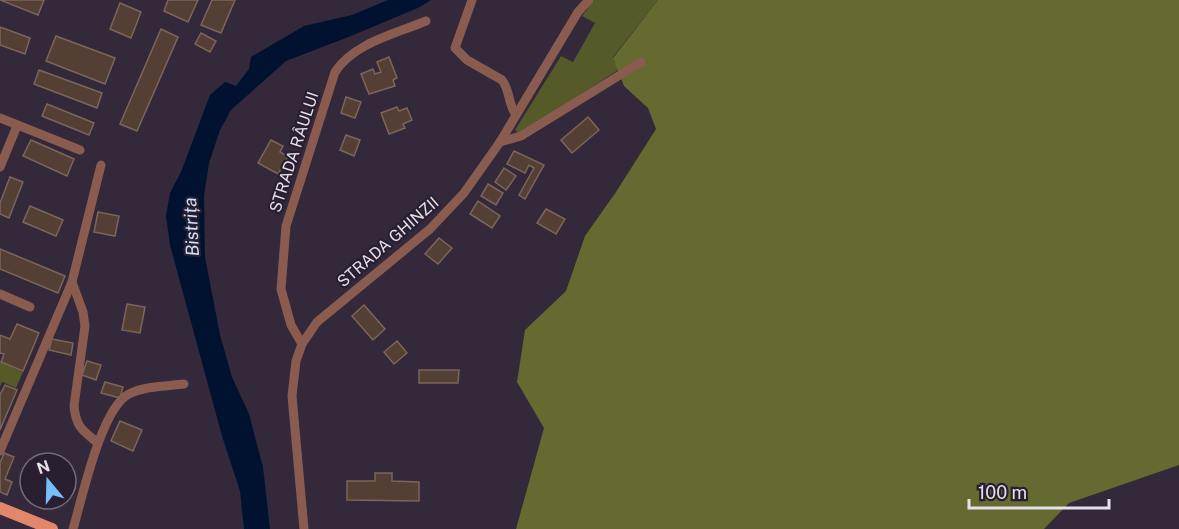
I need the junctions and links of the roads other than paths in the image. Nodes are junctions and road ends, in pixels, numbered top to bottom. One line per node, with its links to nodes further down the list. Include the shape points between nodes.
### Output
1 (472, 0): 5 (street, via 455,48 502,80)
2 (589, 0): 5 (street, STRADA GHINZII)
3 (426, 21): 15 (street, STRADA RÂULUI, via 362,48 341,62 335,72 286,226 281,289 291,325)
4 (641, 62): 8 (street, via 521,136)
5 (516, 115): 8 (street, STRADA GHINZII)
6 (0, 118): 7 (street)
7 (17, 126): 9 (street); 11 (street)
8 (500, 142): 15 (street, STRADA GHINZII, via 464,193 430,229 317,322)
9 (80, 150)
10 (101, 165): 12 (street)
11 (0, 168)
12 (72, 282): 17 (street, via 85,326 75,419 82,431); 18 (street)
13 (0, 294): 14 (street)
14 (30, 306)
15 (302, 344): 22 (street, STRADA GHINZII, via 291,396)
16 (184, 384): 17 (street, via 127,395)
17 (98, 442): 21 (street)
18 (0, 451)
19 (0, 508): 20 (main road)
20 (52, 529)
21 (73, 529)
22 (304, 529)

